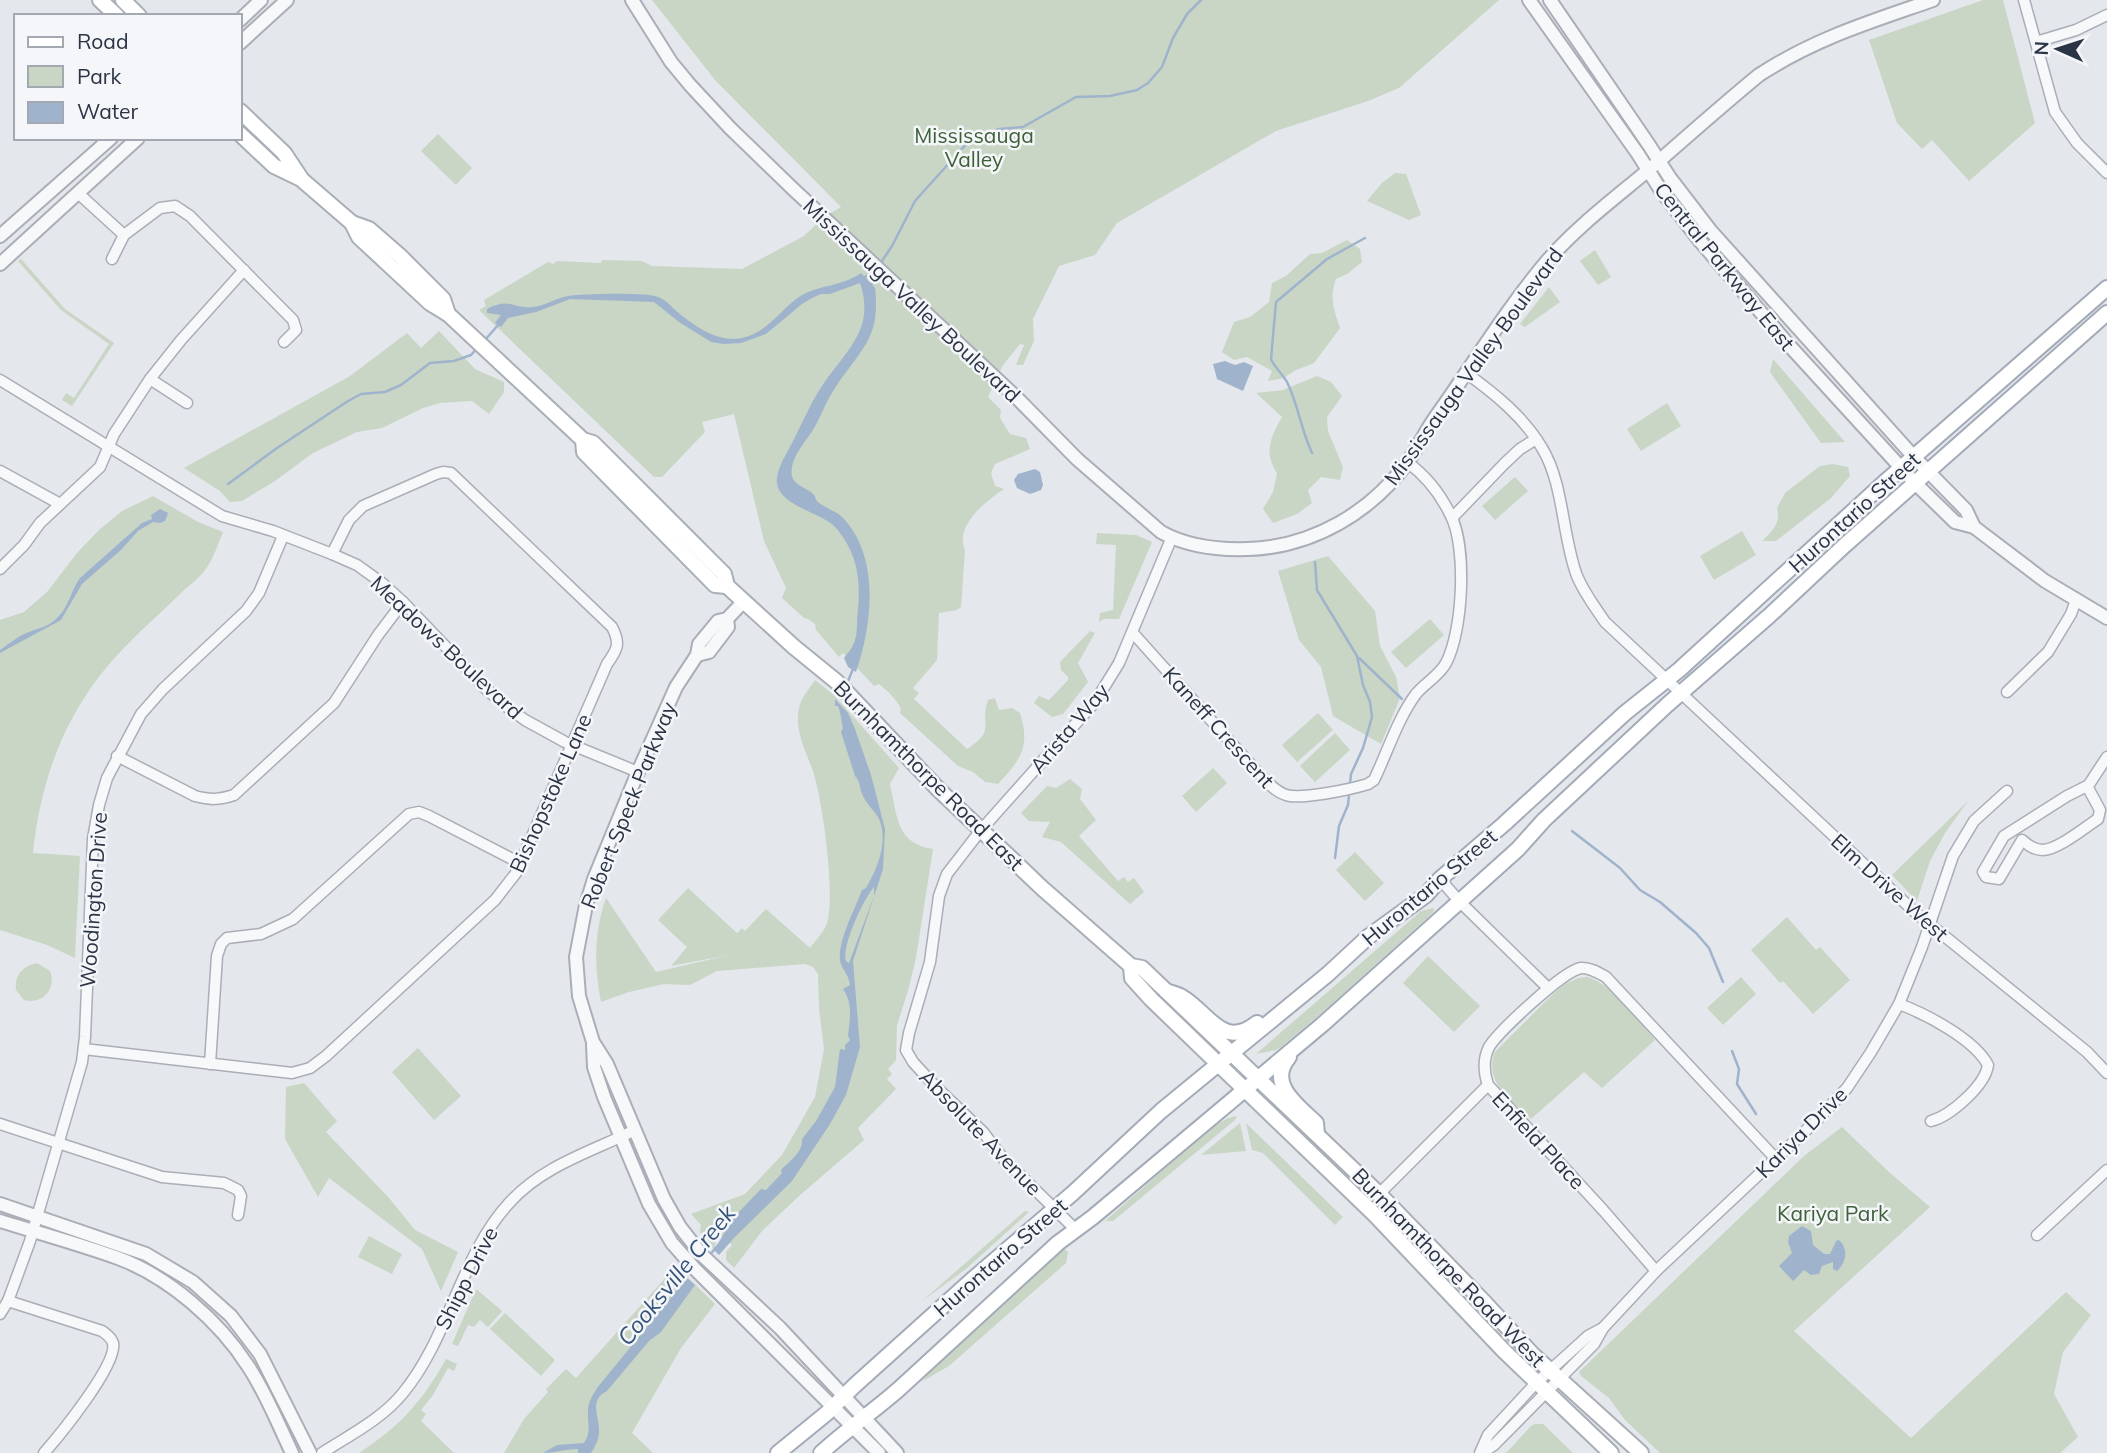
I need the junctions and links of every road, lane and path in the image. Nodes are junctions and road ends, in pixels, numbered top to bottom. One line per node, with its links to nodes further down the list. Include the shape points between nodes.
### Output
1 (100, 0): 10 (main road)
2 (122, 0): 11 (main road)
3 (261, 0): 13 (street)
4 (287, 0): 14 (street)
5 (632, 0): 51 (street, Mississauga Valley Boulevard, via 671,62 730,128 1077,459)
6 (1528, 0): 21 (street, Central Parkway East)
7 (1550, 0): 20 (street, Central Parkway East)
8 (1933, 0): 20 (street, Mississauga Valley Boulevard, via 1829,36 1788,56 1759,75)
9 (2024, 0): 15 (street)
10 (115, 14)
11 (137, 14)
12 (2107, 15): 15 (street)
13 (242, 18)
14 (242, 41)
15 (2036, 42): 22 (street, via 2054,112)
16 (242, 113): 23 (main road, Burnhamthorpe Road East, via 284,153)
17 (242, 136): 23 (main road, Burnhamthorpe Road East, via 274,166)
18 (109, 140): 26 (street)
19 (136, 140): 24 (street)
20 (1659, 161): 21 (street, Mississauga Valley Boulevard); 36 (street, Central Parkway East, via 1710,230)
21 (1648, 170): 33 (street, Mississauga Valley Boulevard, via 1565,242); 37 (street, Central Parkway East, via 1700,241)
22 (2107, 173)
23 (300, 178): 55 (main road, Burnhamthorpe Road East, via 583,440 584,452 715,585 727,586)
24 (79, 194): 25 (street); 28 (street)
25 (124, 234): 27 (street); 29 (street, via 160,208 175,206)
26 (0, 236)
27 (113, 259)
28 (0, 264)
29 (244, 270): 32 (street, via 293,320 296,330); 34 (street)
30 (2107, 288): 41 (main road, Hurontario Street)
31 (2107, 313): 45 (main road, Hurontario Street)
32 (284, 342)
33 (1466, 373): 39 (street, Elm Drive West, via 1517,415); 42 (street, Mississauga Valley Boulevard)
34 (150, 379): 38 (street); 40 (street)
35 (0, 380): 40 (street, Meadows Boulevard)
36 (1844, 381): 37 (street); 41 (street, Central Parkway East)
37 (1832, 391): 43 (street, Central Parkway East)
38 (187, 402)
39 (1536, 439): 48 (street, via 1505,463); 59 (street, Elm Drive West, via 1553,473 1577,577 1589,600 1605,622)
40 (108, 448): 47 (street, via 100,467); 50 (street, Meadows Boulevard, via 222,516)
41 (1914, 457): 43 (main road, Hurontario Street); 45 (street, Central Parkway East)
42 (1408, 462): 48 (street, Kaneff Crescent, via 1422,474); 51 (street, Mississauga Valley Boulevard, via 1365,506 1341,524 1306,539 1232,550)
43 (1902, 468): 46 (street, Central Parkway East); 59 (main road, Hurontario Street)
44 (0, 471): 47 (street)
45 (1928, 472): 46 (main road, Hurontario Street); 49 (street, Central Parkway East, via 1966,510)
46 (1915, 483): 49 (street, Central Parkway East, via 1955,522); 61 (main road, Hurontario Street)
47 (60, 504): 53 (street)
48 (1452, 518): 58 (street, Kaneff Crescent, via 1462,597 1446,664 1417,693 1374,780 1364,785 1290,797 1278,792)
49 (1974, 527): 54 (street, via 2015,561)
50 (283, 536): 52 (street, Meadows Boulevard); 63 (street, Woodington Drive, via 259,593 246,611 163,689 141,714)
51 (1172, 537): 58 (street, Arista Way)
52 (332, 554): 56 (street, Meadows Boulevard, via 357,565); 62 (street, Bishopstoke Lane, via 349,520 363,506 443,472 458,479 617,636 617,650)
53 (0, 569)
54 (2076, 600): 57 (street); 60 (street, via 2048,652)
55 (744, 601): 65 (street, Robert Speck Parkway, via 727,619 718,621 699,644); 68 (main road, Burnhamthorpe Road East, via 837,682)
56 (403, 602): 62 (street, Meadows Boulevard, via 493,695 525,720); 63 (street, via 334,703 234,794 207,800)
57 (2107, 618)
58 (1133, 632): 68 (street, Arista Way, via 1095,702)
59 (1666, 680): 61 (street, Elm Drive West); 70 (main road, Hurontario Street)
60 (2007, 692)
61 (1681, 693): 71 (main road, Hurontario Street); 72 (street, Elm Drive West)
62 (571, 745): 65 (street, Meadows Boulevard); 69 (street, Bishopstoke Lane)
63 (117, 756): 80 (street, Woodington Drive, via 94,830)
64 (2107, 757): 66 (street)
65 (638, 772): 79 (street, Robert Speck Parkway, via 594,879 580,928 576,957 579,996)
66 (2087, 786): 66 (street, via 2004,836 1983,872 1986,877 1999,879 2022,840 2043,850 2098,819 2100,810)
67 (2007, 791): 72 (street, Kariya Drive, via 1974,821 1953,856)
68 (981, 830): 73 (main road, Burnhamthorpe Road East); 98 (street, Absolute Avenue, via 947,874 939,896 930,962 906,1050 934,1085)
69 (520, 863): 83 (street, Bishopstoke Lane, via 495,900 310,1068 292,1073); 83 (street, via 429,816 409,814 293,919 261,934 227,938 221,944)
70 (1440, 879): 71 (street); 74 (main road, Hurontario Street)
71 (1459, 901): 75 (street); 78 (main road, Hurontario Street)
72 (1929, 925): 77 (street, Kariya Drive); 84 (street, Elm Drive West)
73 (1131, 966): 76 (main road, Burnhamthorpe Road East, via 1142,968); 82 (main road, Burnhamthorpe Road East, via 1132,978 1151,999)
74 (1328, 974): 76 (main road, via 1316,975 1241,1032 1216,1027 1183,998); 81 (main road, Hurontario Street)
75 (1548, 988): 86 (street, Enfield Place, via 1488,1049); 94 (street, Enfield Place, via 1581,968 1606,977)
76 (1166, 991): 81 (main road, Burnhamthorpe Road East)
77 (1899, 1004): 88 (street, via 1952,1031 1988,1065 1973,1090 1941,1118); 94 (street, Kariya Drive, via 1847,1087)
78 (1323, 1024): 85 (main road, Hurontario Street); 91 (main road, via 1285,1061 1281,1076 1289,1097 1316,1123)
79 (593, 1042): 90 (street, Robert Speck Parkway, via 607,1063); 92 (street, Robert Speck Parkway, via 594,1067)
80 (84, 1049): 83 (street, Bishopstoke Lane); 93 (street, Woodington Drive)
81 (1231, 1053): 82 (main road, Hurontario Street); 85 (main road, Burnhamthorpe Road East)
82 (1219, 1063): 87 (main road, Burnhamthorpe Road West); 98 (main road, Hurontario Street)
83 (209, 1064)
84 (2107, 1073)
85 (1258, 1078): 87 (main road, Hurontario Street); 91 (main road, Burnhamthorpe Road West)
86 (1488, 1085): 96 (street); 105 (street, Enfield Place)
87 (1245, 1089): 102 (main road, Hurontario Street); 109 (main road, Burnhamthorpe Road West, via 1400,1240)
88 (1931, 1121)
89 (0, 1124): 93 (street)
90 (635, 1130): 92 (street, Shipp Drive); 110 (street, Robert Speck Parkway, via 680,1227 702,1255 780,1328)
91 (1317, 1134): 96 (main road, Burnhamthorpe Road West)
92 (621, 1137): 110 (street, Robert Speck Parkway, via 658,1222 672,1243); 115 (street, Shipp Drive, via 550,1169 511,1200 483,1238 433,1346 403,1393 386,1410)
93 (58, 1143): 99 (street, via 162,1177 224,1183 241,1196); 100 (street, Woodington Drive)
94 (1774, 1158): 105 (street, Kariya Drive)
95 (2107, 1170): 104 (street)
96 (1379, 1194): 108 (main road, Burnhamthorpe Road West)
97 (0, 1204): 100 (street)
98 (1055, 1208): 102 (street, Absolute Avenue); 110 (main road, Hurontario Street)
99 (238, 1215)
100 (37, 1216): 103 (street, Woodington Drive); 114 (street, via 146,1254 193,1282 231,1316 260,1354)
101 (0, 1221): 103 (street)
102 (1076, 1230): 111 (main road, Hurontario Street)
103 (32, 1231): 106 (street, Woodington Drive); 113 (street, via 118,1258 182,1294 248,1365)
104 (2037, 1235)
105 (1656, 1271): 108 (street, Kariya Drive, via 1594,1344)
106 (8, 1301): 107 (street, Woodington Drive); 112 (street, via 102,1331 113,1343 100,1379)
107 (0, 1314)
108 (1555, 1374): 109 (street, Kariya Drive); 122 (main road, Burnhamthorpe Road West)
109 (1541, 1387): 120 (street, Kariya Drive, via 1488,1436); 121 (main road, Burnhamthorpe Road West)
110 (839, 1401): 111 (street, Robert Speck Parkway); 116 (main road, Hurontario Street)
111 (859, 1421): 117 (main road, Hurontario Street); 118 (street, Robert Speck Parkway); 119 (street, Robert Speck Parkway)
112 (44, 1453)
113 (292, 1453)
114 (310, 1453)
115 (322, 1453)
116 (778, 1453)
117 (821, 1453)
118 (879, 1453)
119 (897, 1453)
120 (1481, 1453)
121 (1611, 1453)
122 (1642, 1453)

